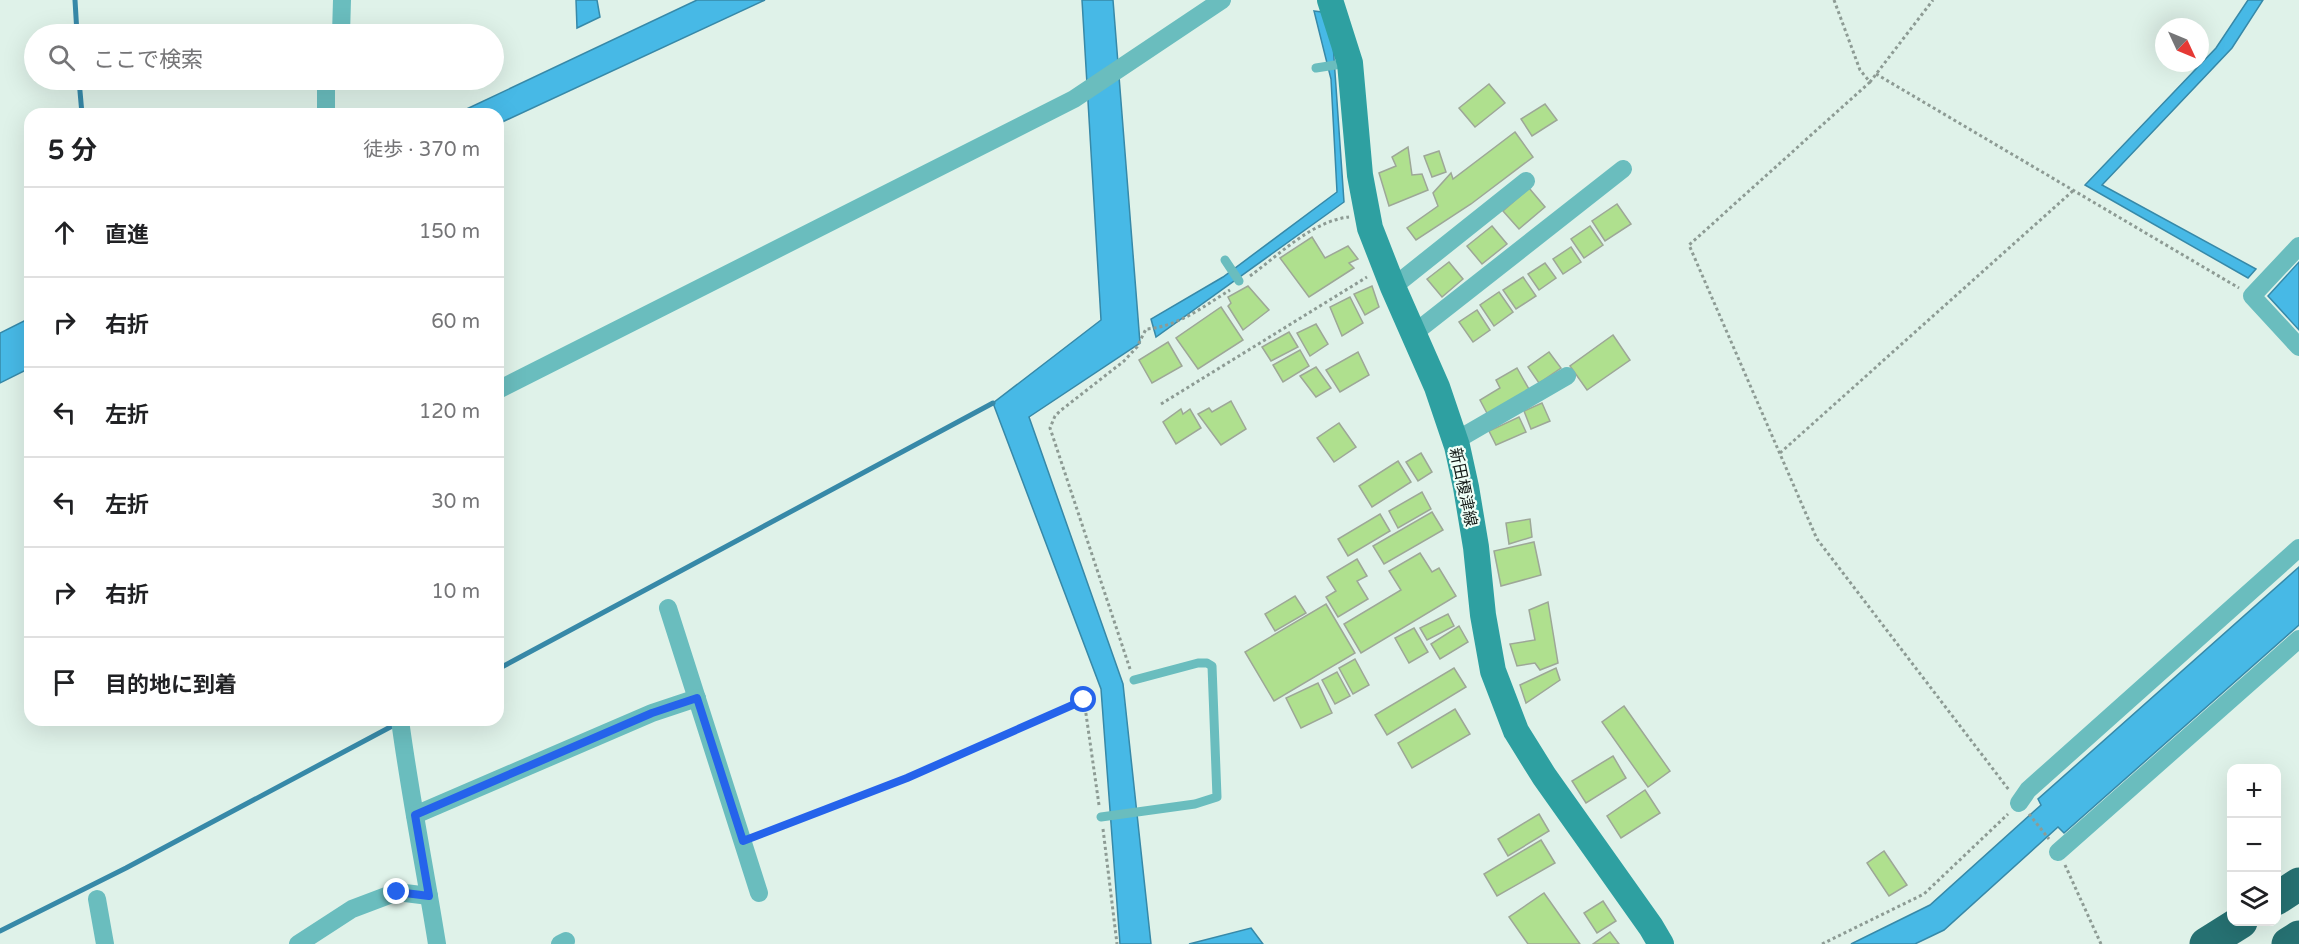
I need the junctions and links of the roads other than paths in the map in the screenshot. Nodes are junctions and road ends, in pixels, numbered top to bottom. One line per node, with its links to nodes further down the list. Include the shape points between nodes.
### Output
1 (342, 0): 4 (street)
2 (1222, 0): 18 (street, via 1084,92)
3 (1330, 0): 5 (main road, 新田榎津線)
4 (341, 24)
5 (1350, 63): 6 (lane); 13 (main road, 新田榎津線, via 1360,175 1370,228)
6 (1316, 68)
7 (326, 90): 8 (street)
8 (326, 108)
9 (1623, 169): 15 (street)
10 (1526, 181): 13 (street)
11 (2299, 246): 16 (street, via 2252,296)
12 (1225, 260): 14 (lane)
13 (1388, 277): 15 (main road, 新田榎津線)
14 (1239, 281)
15 (1413, 334): 19 (main road, 新田榎津線)
16 (2299, 347)
17 (1567, 376): 19 (street)
18 (504, 387)
19 (1455, 441): 39 (main road, 新田榎津線, via 1468,497 1493,671 1516,731)
20 (2299, 548): 26 (street, via 2028,790)
21 (668, 608): 24 (street)
22 (2299, 639): 29 (street)
23 (1134, 680): 28 (lane, via 1198,663 1212,666 1217,797 1195,804)
24 (697, 698): 27 (street, via 652,713); 31 (street)
25 (400, 726): 27 (street)
26 (2023, 807)
27 (415, 815): 32 (street)
28 (1106, 816)
29 (2055, 846)
30 (2299, 884): 33 (highway)
31 (759, 893)
32 (429, 896): 37 (street, via 397,892 351,909); 38 (street)
33 (2281, 896)
34 (97, 899): 36 (street)
35 (2233, 926): 40 (highway)
36 (105, 944)
37 (298, 944)
38 (437, 944)
39 (1660, 944)
40 (2206, 944)

